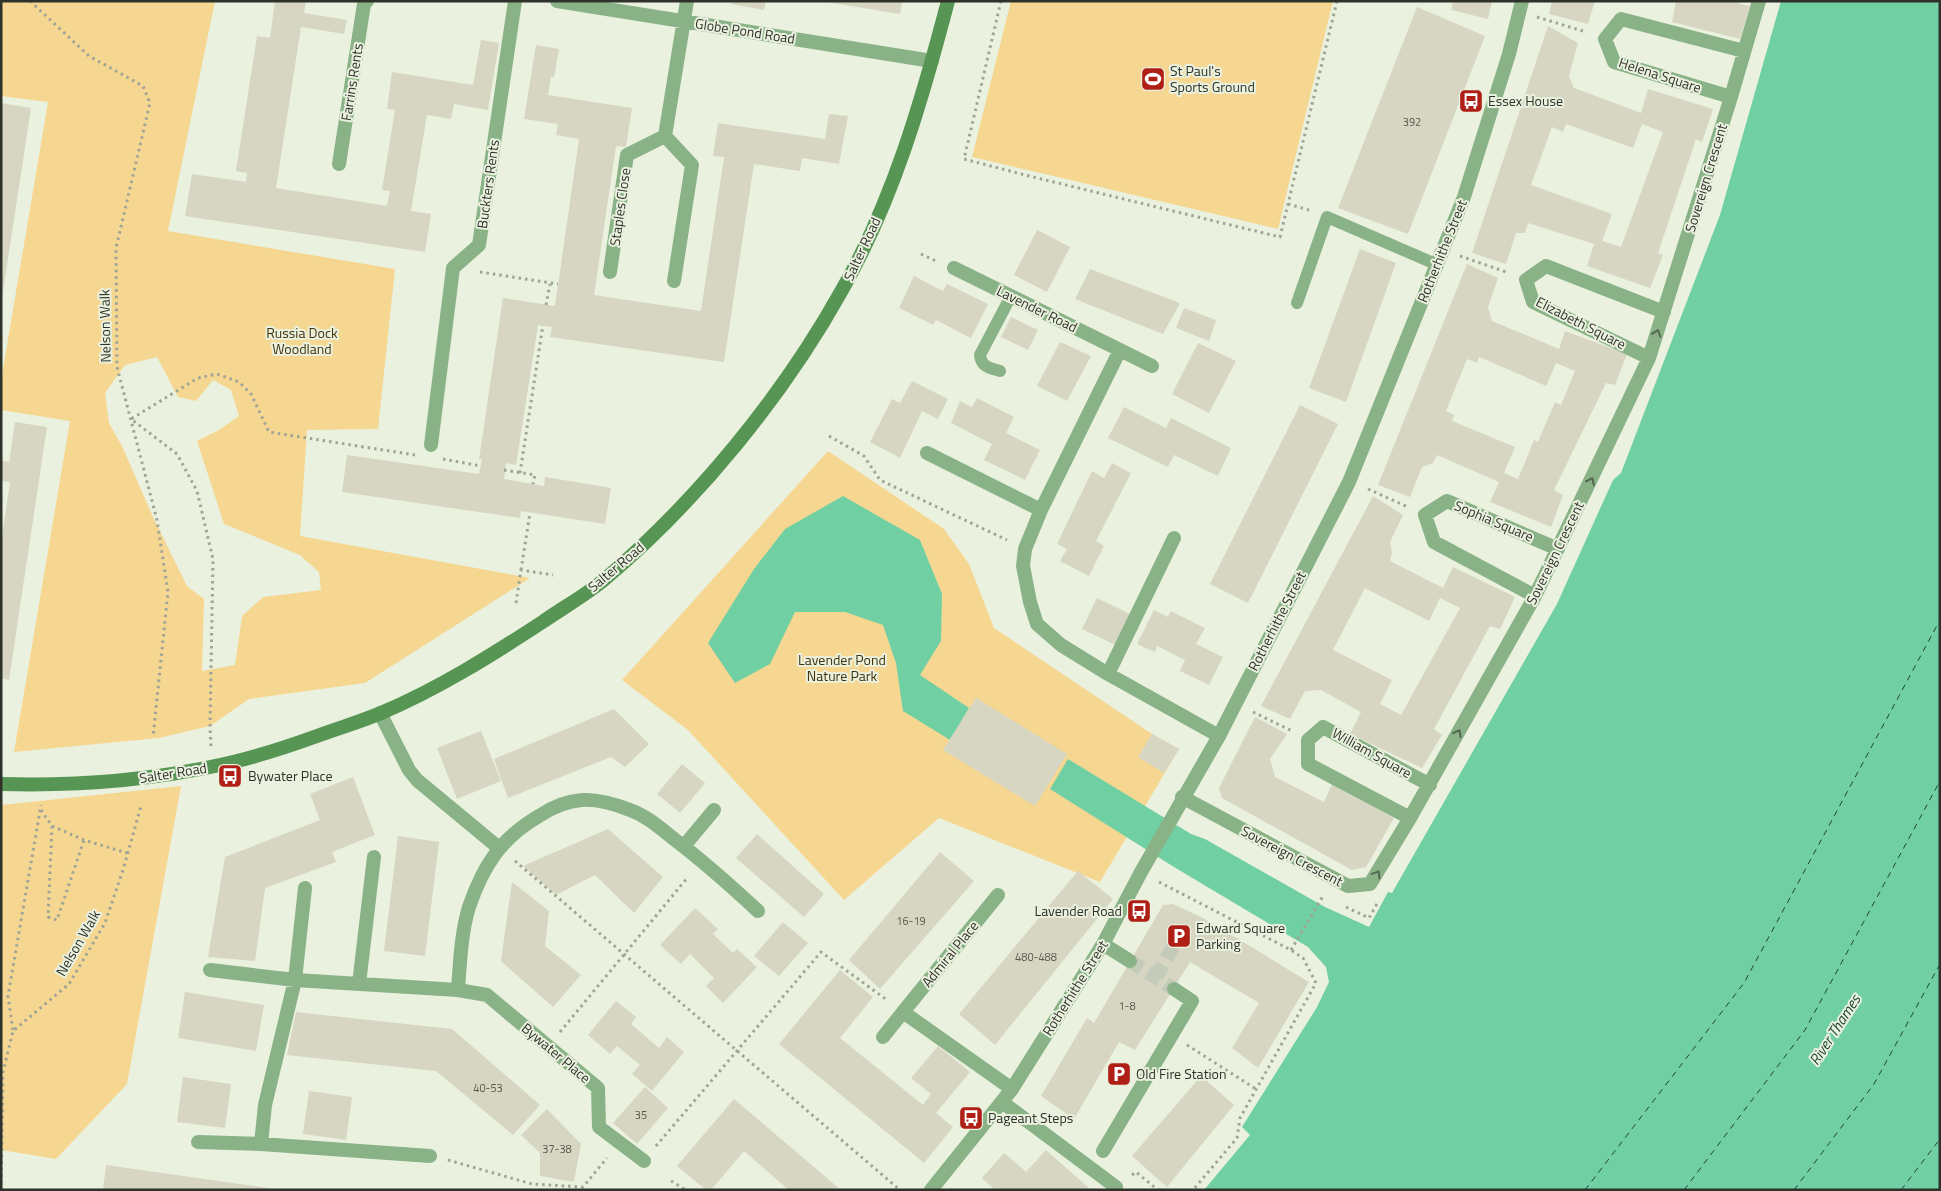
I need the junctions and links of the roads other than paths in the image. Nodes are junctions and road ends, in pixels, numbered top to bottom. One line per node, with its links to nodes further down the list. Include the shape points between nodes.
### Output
1 (367, 1): 13 (street, Farrins Rents)
2 (515, 1): 25 (street, Buckters Rents, via 479,245 453,268)
3 (557, 1): 8 (street, Globe Pond Road)
4 (687, 1): 8 (street)
5 (948, 1): 10 (main road, Salter Road)
6 (1522, 1): 14 (street, Rotherhithe Street, via 1509,54 1464,197)
7 (1758, 1): 9 (street, Sovereign Crescent)
8 (684, 22): 10 (street, Globe Pond Road); 12 (street)
9 (1744, 51): 11 (street, Sovereign Crescent); 11 (street, Helena Square, via 1620,19 1605,39 1614,62)
10 (932, 61): 32 (main road, Salter Road, via 893,180 843,289 807,349 770,401 704,482 656,534 601,582 509,644 447,680)
11 (1731, 97): 20 (street, Sovereign Crescent)
12 (665, 136): 16 (street, Staples Close, via 627,155); 17 (street, via 692,165)
13 (340, 164)
14 (1438, 265): 19 (lane, via 1327,217); 33 (street, Rotherhithe Street, via 1348,482)
15 (954, 268): 18 (street, Lavender Road)
16 (610, 272)
17 (674, 281)
18 (1012, 296): 21 (street, Lavender Road); 24 (lane, via 980,355 983,366)
19 (1297, 303)
20 (1664, 312): 22 (street, Sovereign Crescent, one-way to 20); 22 (street, Elizabeth Square, via 1546,266 1526,280 1533,302)
21 (1120, 350): 23 (street, Lavender Road); 27 (street)
22 (1649, 358): 29 (street, Sovereign Crescent, one-way to 22)
23 (1152, 366)
24 (1000, 371)
25 (431, 445)
26 (927, 453): 27 (street)
27 (1041, 510): 31 (street, via 1025,549 1023,566 1037,624 1061,645)
28 (1174, 538): 31 (street)
29 (1558, 549): 30 (street, Sovereign Crescent); 30 (street, Sophia Square, via 1447,501 1425,515 1434,542)
30 (1535, 596): 35 (street, Sovereign Crescent, one-way to 30)
31 (1108, 674): 33 (street)
32 (380, 713): 34 (main road, Salter Road, via 280,749 213,767 130,780); 40 (street, via 417,780)
33 (1219, 736): 36 (street, Rotherhithe Street)
34 (1, 784)
35 (1430, 785): 38 (street, Sovereign Crescent); 38 (street, William Square, via 1323,727 1308,740 1308,764)
36 (1179, 803): 38 (street, Sovereign Crescent, one-way to 38, via 1348,886 1370,884); 45 (street, Rotherhithe Street)
37 (714, 810): 39 (street)
38 (1410, 818)
39 (684, 846): 40 (street, via 631,810 604,802 581,800 552,808 523,825); 44 (street)
40 (499, 848): 51 (street, via 482,874 469,909)
41 (374, 857): 49 (street)
42 (304, 888): 48 (street)
43 (998, 895): 52 (street, Admiral Place)
44 (758, 911)
45 (1103, 944): 46 (street); 54 (street, Rotherhithe Street)
46 (1130, 961)
47 (210, 970): 48 (street, Bywater Place)
48 (295, 980): 49 (street, Bywater Place); 57 (street, via 265,1105)
49 (359, 984): 51 (street, Bywater Place)
50 (1174, 989): 58 (street, via 1192,1001)
51 (458, 990): 60 (street, Bywater Place, via 487,995 598,1088 599,1128)
52 (903, 1012): 53 (street, Admiral Place); 54 (street)
53 (883, 1037)
54 (1012, 1089): 55 (street, Rotherhithe Street)
55 (1002, 1102): 61 (street); 62 (street, Rotherhithe Street)
56 (198, 1142): 57 (street)
57 (261, 1144): 59 (street)
58 (1103, 1151)
59 (430, 1156)
60 (644, 1161)
61 (1116, 1187)
62 (931, 1190)

